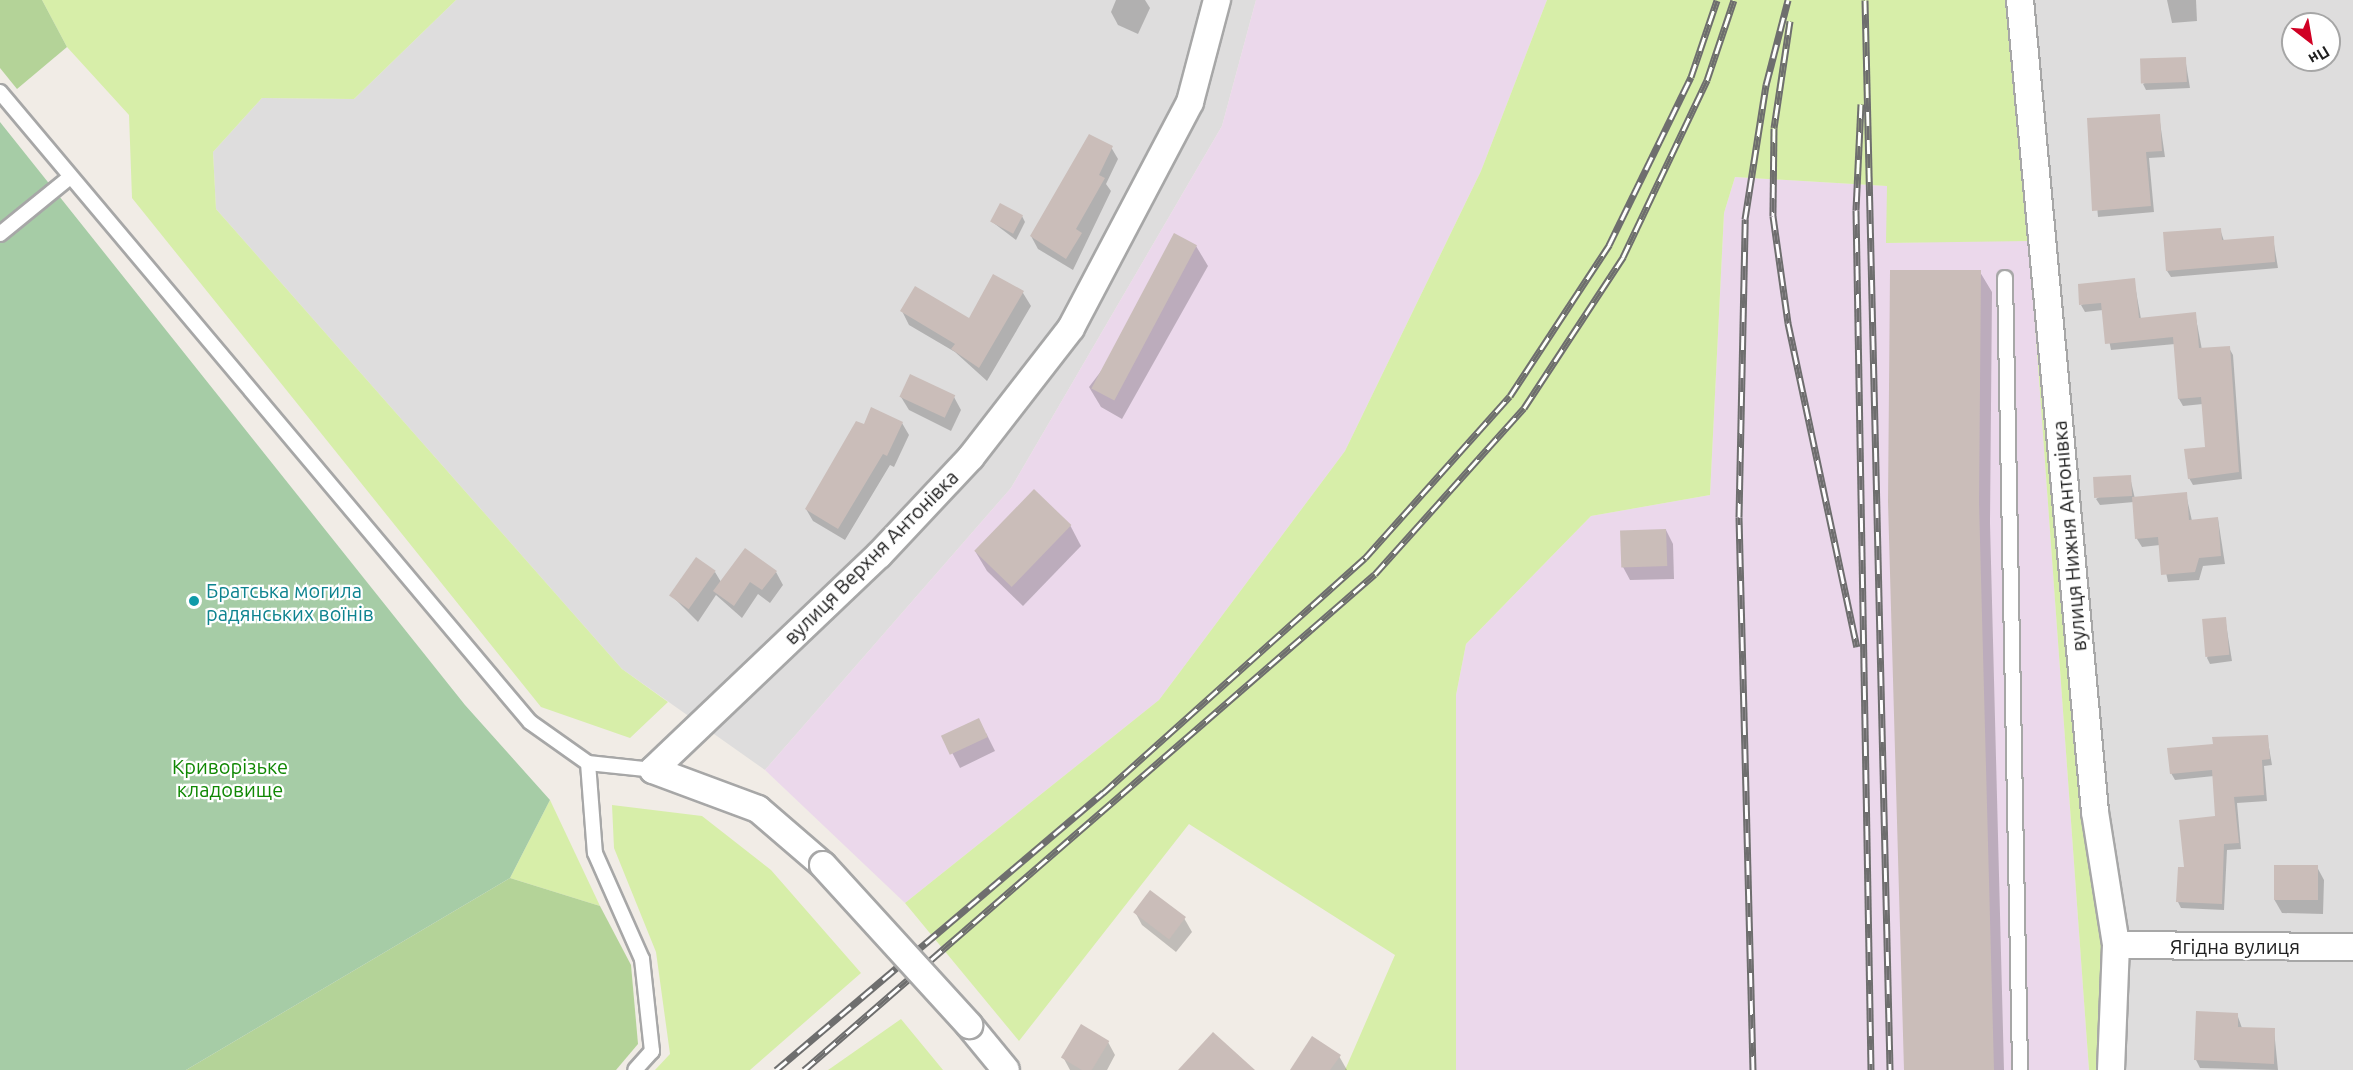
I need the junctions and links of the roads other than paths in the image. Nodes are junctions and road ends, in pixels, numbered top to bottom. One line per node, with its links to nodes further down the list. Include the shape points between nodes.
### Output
1 (1217, 0): 8 (street, вулиця Верхня Антонівка, via 1190,102 1071,327 971,457 879,555)
2 (2020, 0): 9 (street, вулиця Нижня Антонівка, via 2095,812)
3 (0, 92): 4 (lane)
4 (69, 178): 5 (lane); 7 (lane, via 530,722)
5 (0, 234)
6 (2005, 278): 13 (lane)
7 (588, 763): 8 (lane); 11 (lane, via 595,852 642,959 652,1051)
8 (653, 770): 12 (street, bridge, via 758,809 823,865)
9 (2116, 945): 10 (street, Ягідна вулиця); 14 (street, вулиця Нижня Антонівка)
10 (2353, 947)
11 (634, 1070)
12 (1006, 1070)
13 (2020, 1070)
14 (2111, 1070)

